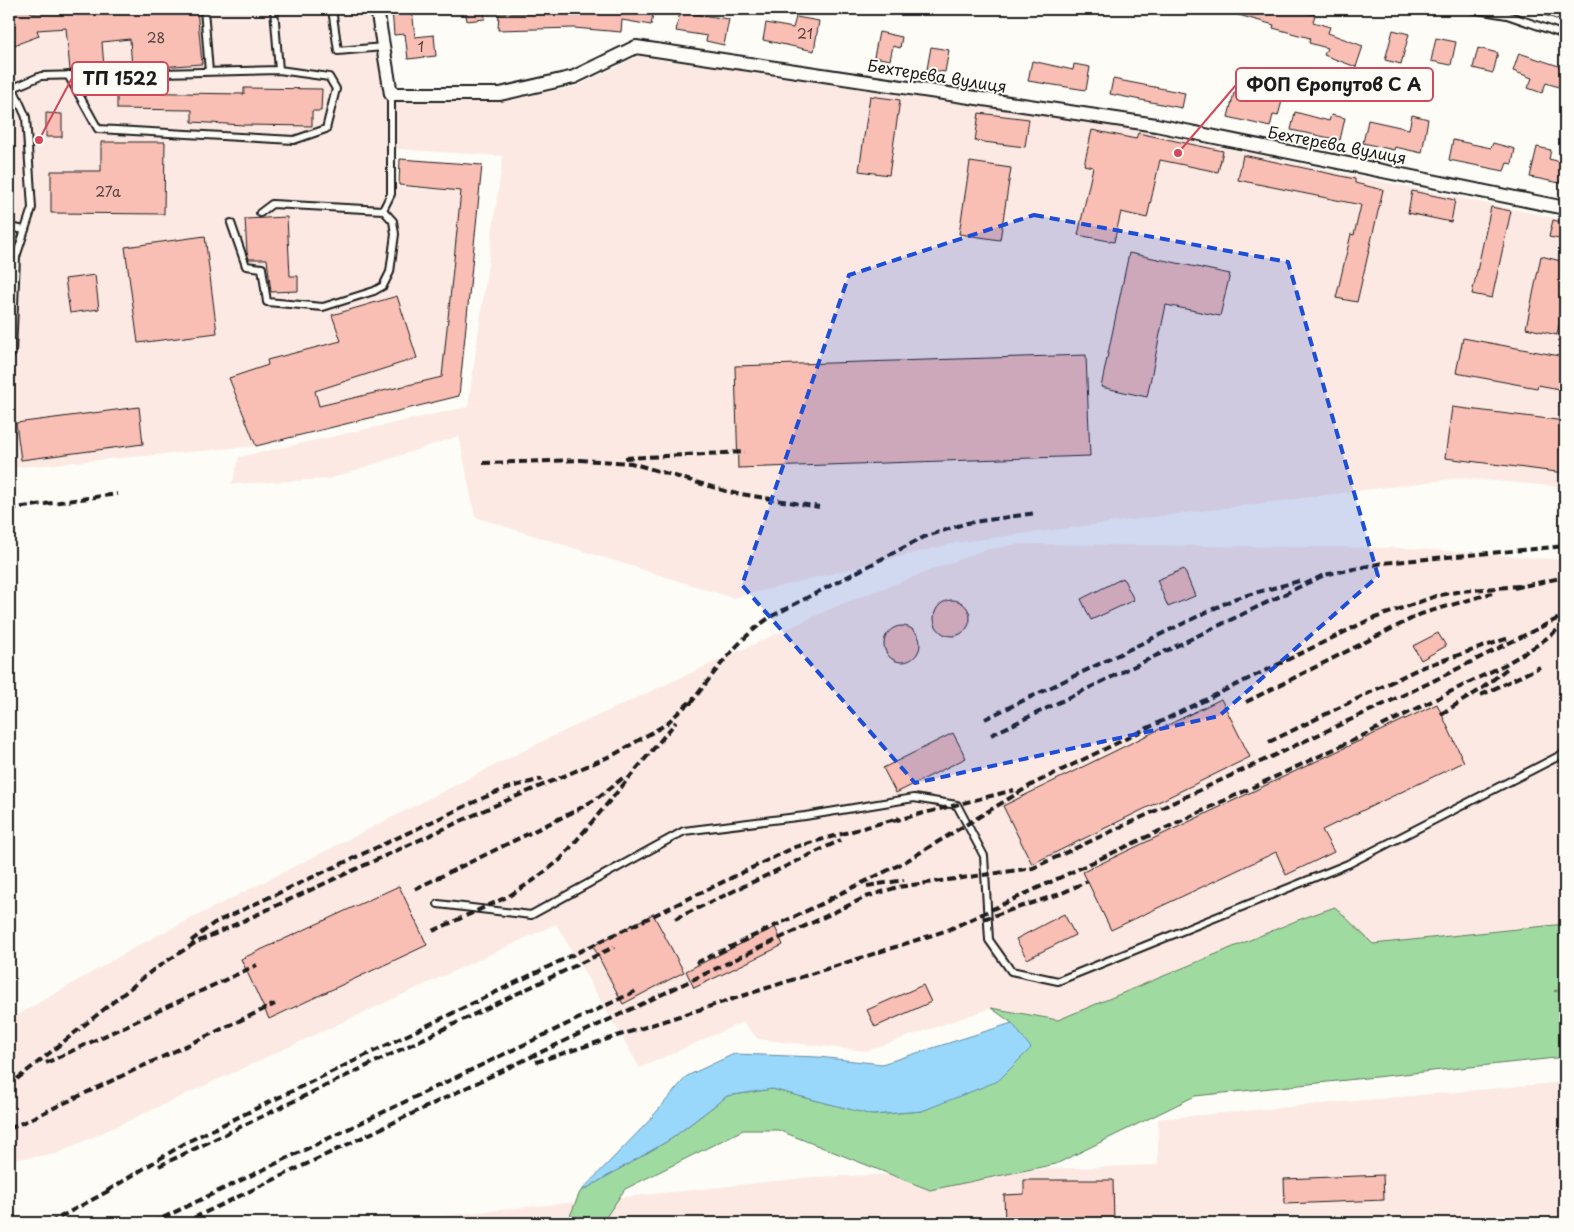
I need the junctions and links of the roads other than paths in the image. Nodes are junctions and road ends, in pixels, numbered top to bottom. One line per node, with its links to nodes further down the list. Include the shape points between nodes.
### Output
1 (204, 9): 9 (lane)
2 (274, 9): 8 (lane)
3 (332, 9): 7 (lane, via 338,51)
4 (377, 9): 7 (street)
5 (1471, 9): 6 (lane, via 1507,15)
6 (1565, 35)
7 (383, 47): 12 (street)
8 (279, 70): 9 (lane); 10 (lane, via 329,77 336,89 326,129 294,140 98,129)
9 (209, 72): 10 (lane)
10 (68, 75): 11 (lane, via 42,76)
11 (11, 87): 18 (lane, via 26,117 32,208)
12 (391, 94): 13 (street, Бехтерєва вулиця, via 500,94 574,77 636,47 1156,126); 14 (lane, via 391,194)
13 (1565, 208)
14 (383, 210): 15 (lane, via 272,204); 16 (lane, via 393,221 395,234 390,272 384,286 322,307 267,302 262,268 246,266)
15 (260, 213)
16 (230, 223)
17 (9, 227): 18 (lane)
18 (25, 230): 19 (lane, via 16,256 12,353)
19 (9, 355)
20 (1565, 753): 21 (lane, via 1348,864 1058,981 1011,971 989,940 984,856 957,805 914,798 684,831 531,915)
21 (438, 904)

